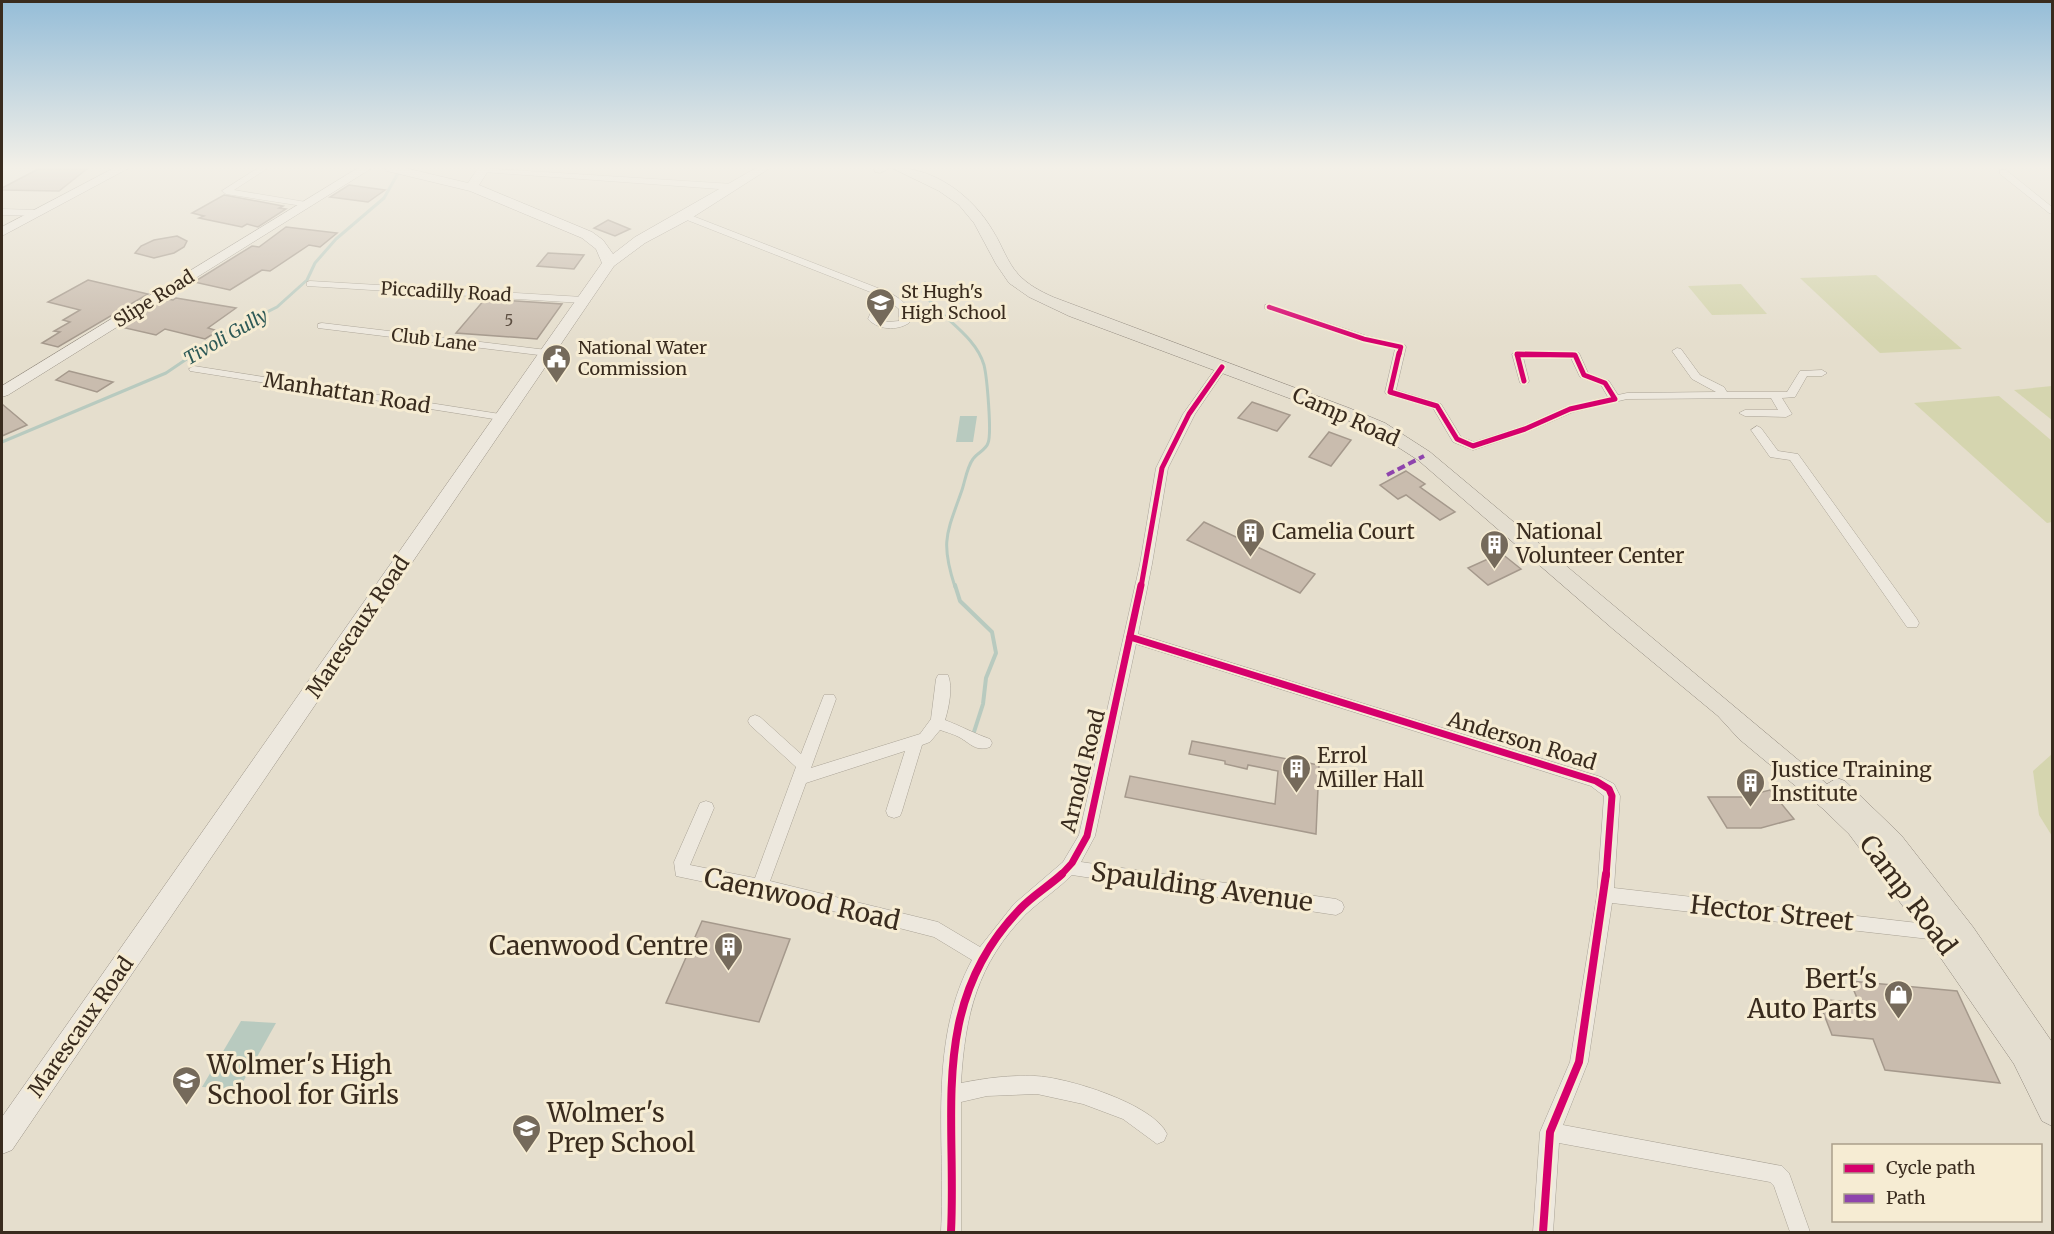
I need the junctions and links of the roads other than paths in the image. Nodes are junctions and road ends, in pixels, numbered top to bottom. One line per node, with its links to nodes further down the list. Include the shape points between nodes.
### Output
1 (272, 226): 20 (main road, Slipe Road)
2 (562, 226): 7 (main road)
3 (667, 226): 6 (main road, Marescaux Road)
4 (709, 226): 10 (street)
5 (983, 226): 16 (main road, Camp Road, via 1020,285 1083,314)
6 (640, 240): 7 (main road, via 618,245); 8 (main road, Marescaux Road)
7 (598, 241): 8 (main road)
8 (609, 263): 11 (main road, Marescaux Road)
9 (310, 284): 11 (street, Piccadilly Road)
10 (884, 294)
11 (583, 300): 15 (main road, Marescaux Road)
12 (1269, 307): 23 (street, via 1364,339 1401,347 1389,392 1437,406 1457,439 1473,446 1525,429 1570,408)
13 (322, 326): 15 (street, Club Lane)
14 (1677, 351): 21 (street, via 1696,377)
15 (547, 353): 25 (main road, Marescaux Road)
16 (1222, 366): 28 (street, Arnold Road, via 1189,414 1162,468); 31 (main road, Camp Road, via 1379,427 1424,456)
17 (194, 369): 25 (street, Manhattan Road)
18 (1822, 373): 22 (street, via 1804,373 1791,395)
19 (1524, 381): 23 (street, via 1517,354 1575,355 1584,375 1605,383)
20 (5, 386)
21 (1724, 395): 22 (street); 23 (street)
22 (1774, 395): 24 (street, via 1786,414)
23 (1615, 399)
24 (1745, 413)
25 (500, 417): 50 (main road, Marescaux Road)
26 (1757, 430): 27 (street, via 1774,454 1794,456)
27 (1912, 623)
28 (1130, 637): 39 (street, Arnold Road, via 1087,836); 41 (street, Anderson Road, via 1601,783 1612,796)
29 (944, 679): 33 (street)
30 (829, 699): 36 (street)
31 (1726, 710): 43 (main road, Camp Road, via 1858,827); 45 (main road, Camp Road, via 1757,726 1797,755 1892,843 1964,936)
32 (755, 721): 36 (street)
33 (937, 723): 34 (street, via 934,730); 35 (street)
34 (915, 742): 36 (street); 38 (street)
35 (985, 743)
36 (803, 771): 40 (street)
37 (706, 808): 40 (street, Caenwood Road, via 682,862 682,871)
38 (894, 811)
39 (1069, 867): 42 (street, Spaulding Avenue); 44 (street, Arnold Road, via 1020,909)
40 (760, 887): 44 (street, Caenwood Road, via 938,930)
41 (1605, 895): 43 (street, Hector Street); 48 (street, Anderson Road, via 1579,1062)
42 (1336, 907)
43 (1938, 932): 47 (main road, Camp Road, via 2024,1054)
44 (982, 957): 46 (street, Arnold Road, via 967,988 955,1036)
45 (2052, 1066)
46 (953, 1094): 49 (street, via 1037,1085 1083,1095 1129,1112); 51 (street, Arnold Road)
47 (2052, 1111)
48 (1550, 1132): 52 (street, Anderson Road); 53 (street, via 1775,1173 1782,1180)
49 (1157, 1134)
50 (2, 1140)
51 (951, 1233)
52 (1543, 1233)
53 (1800, 1233)

